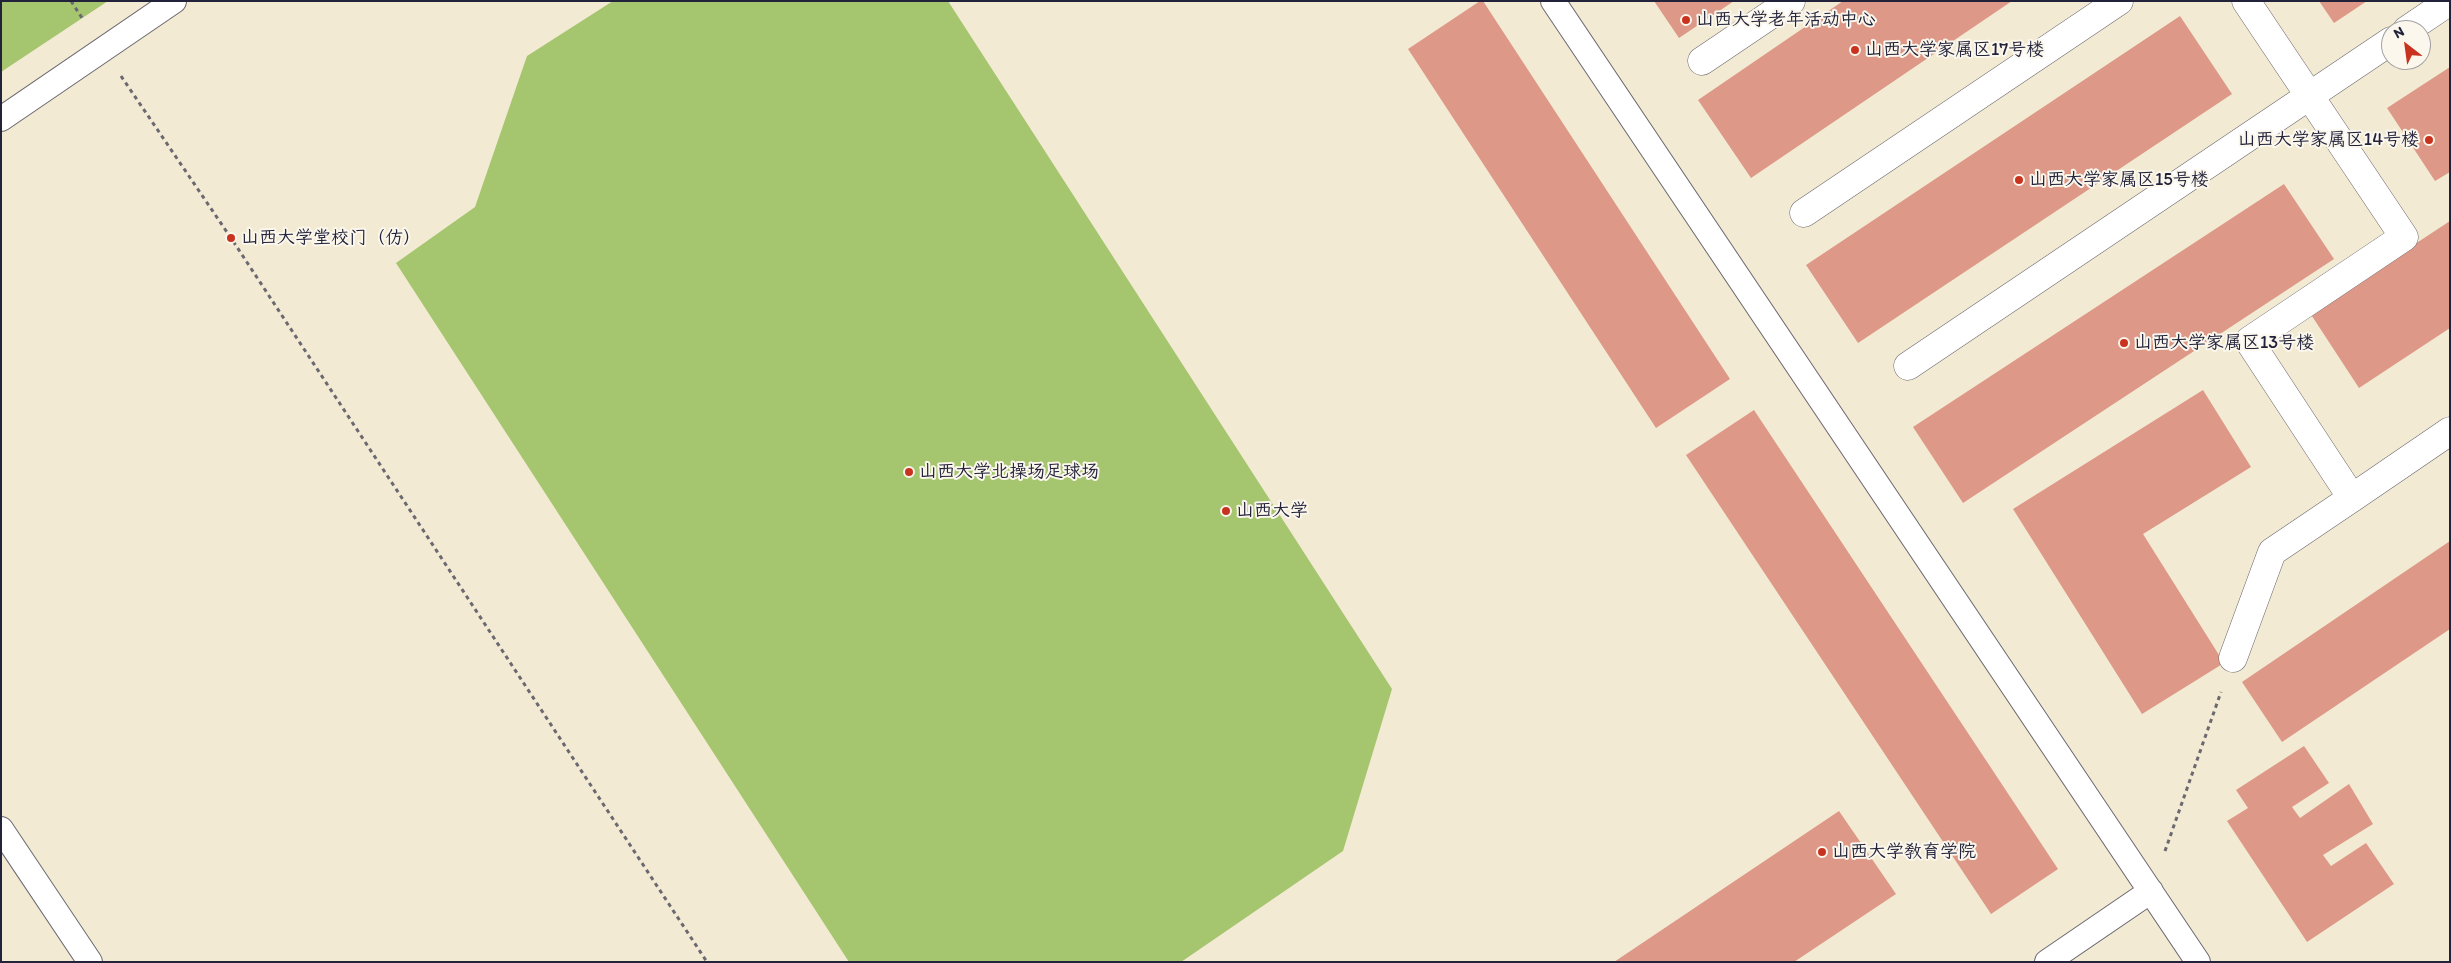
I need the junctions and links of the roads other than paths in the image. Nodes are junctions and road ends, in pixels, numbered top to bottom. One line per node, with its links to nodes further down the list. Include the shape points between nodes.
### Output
1 (174, 1): 11 (lane)
2 (1553, 1): 18 (lane)
3 (1791, 1): 9 (street)
4 (2119, 1): 12 (street)
5 (2246, 1): 10 (street)
6 (2450, 2): 7 (street)
7 (2422, 20)
8 (2381, 48): 10 (street)
9 (1702, 61)
10 (2309, 96): 13 (street); 15 (street, via 2404,237 2249,342)
11 (1, 118)
12 (1804, 213)
13 (1908, 366)
14 (2450, 431): 15 (street)
15 (2352, 498): 16 (street, via 2272,552)
16 (2233, 658)
17 (1, 829): 19 (lane)
18 (2151, 890): 20 (lane); 21 (lane)
19 (90, 962)
20 (2047, 962)
21 (2198, 962)

